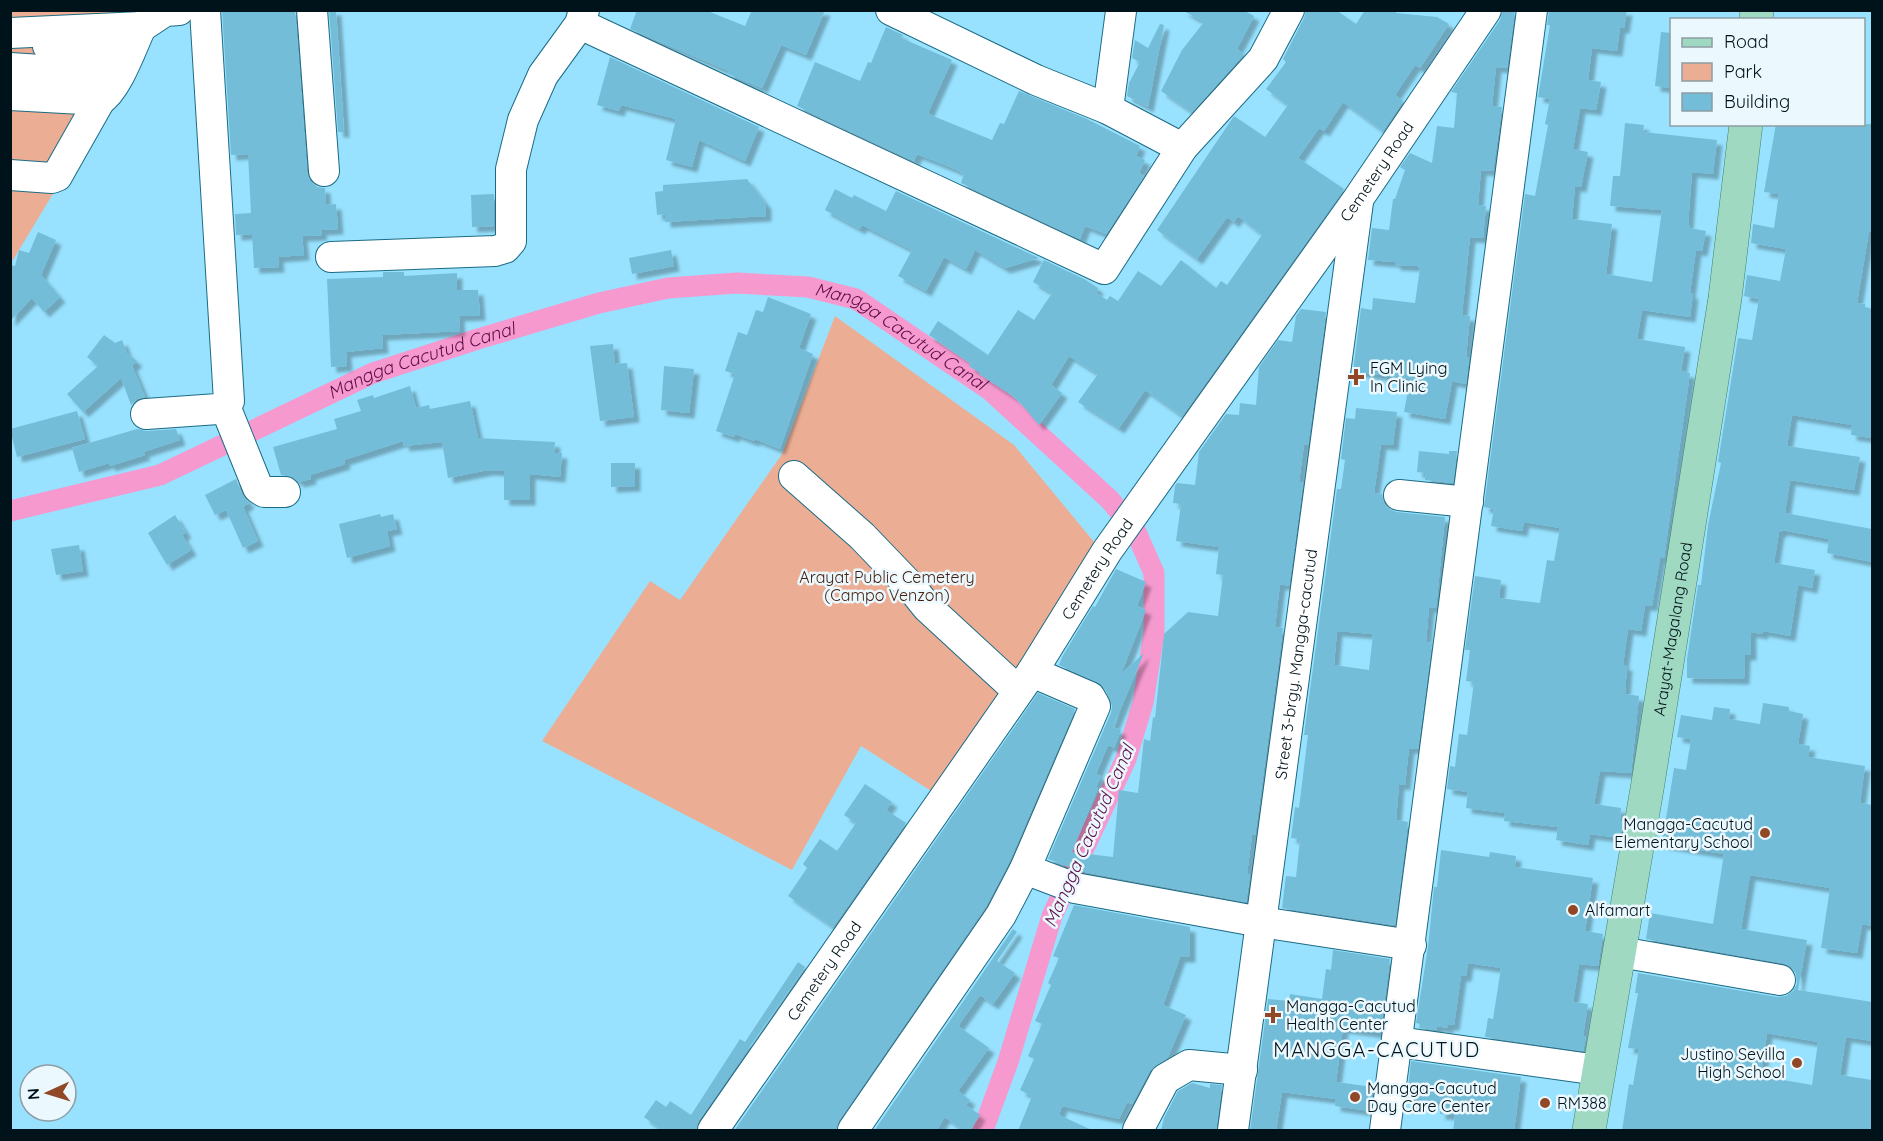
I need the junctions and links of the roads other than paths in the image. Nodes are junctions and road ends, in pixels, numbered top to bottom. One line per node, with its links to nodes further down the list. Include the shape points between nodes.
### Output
1 (204, 10): 25 (street)
2 (312, 10): 21 (street)
3 (891, 10): 18 (street, via 1036,80)
4 (1289, 10): 20 (street, via 1263,59)
5 (1486, 10): 23 (street, Cemetery Road)
6 (1532, 10): 30 (street)
7 (1121, 11): 18 (street)
8 (157, 16): 10 (street); 14 (street)
9 (582, 17): 20 (street, via 1104,269); 24 (street, via 543,75 523,120 511,169 511,241 505,248)
10 (93, 20): 11 (street)
11 (51, 21): 12 (street)
12 (10, 33)
13 (10, 43): 14 (street)
14 (124, 65): 15 (street); 17 (street, via 106,97)
15 (10, 68)
16 (10, 95): 17 (street)
17 (100, 100): 22 (street, via 57,176)
18 (1108, 109): 20 (street)
19 (1746, 126): 35 (main road, Arayat-Magalang Road, via 1723,310)
20 (1182, 148)
21 (324, 171)
22 (10, 176)
23 (1358, 199): 31 (street, Cemetery Road, via 1112,545); 33 (street, Street 3-brgy. Mangga-cacutud)
24 (331, 257)
25 (227, 412): 26 (street); 28 (street, via 258,488 264,492)
26 (146, 414)
27 (794, 476): 31 (street, via 862,536 927,607)
28 (285, 492)
29 (1399, 495): 30 (street)
30 (1468, 502): 34 (street)
31 (1025, 682): 32 (street, via 1090,697 1095,706); 40 (street, Cemetery Road)
32 (1051, 879): 33 (street); 41 (street, via 1001,915)
33 (1261, 922): 34 (street); 38 (street, Street 3-brgy. Mangga-cacutud)
34 (1411, 945): 37 (street)
35 (1620, 952): 36 (street); 39 (main road, Arayat-Magalang Road)
36 (1780, 980)
37 (1398, 1042): 39 (street); 44 (street)
38 (1242, 1070): 42 (street, via 1190,1065 1165,1079); 43 (street, Street 3-brgy. Mangga-cacutud)
39 (1598, 1070): 45 (main road, Arayat-Magalang Road)
40 (713, 1131)
41 (853, 1131)
42 (1138, 1131)
43 (1233, 1131)
44 (1385, 1131)
45 (1589, 1131)

